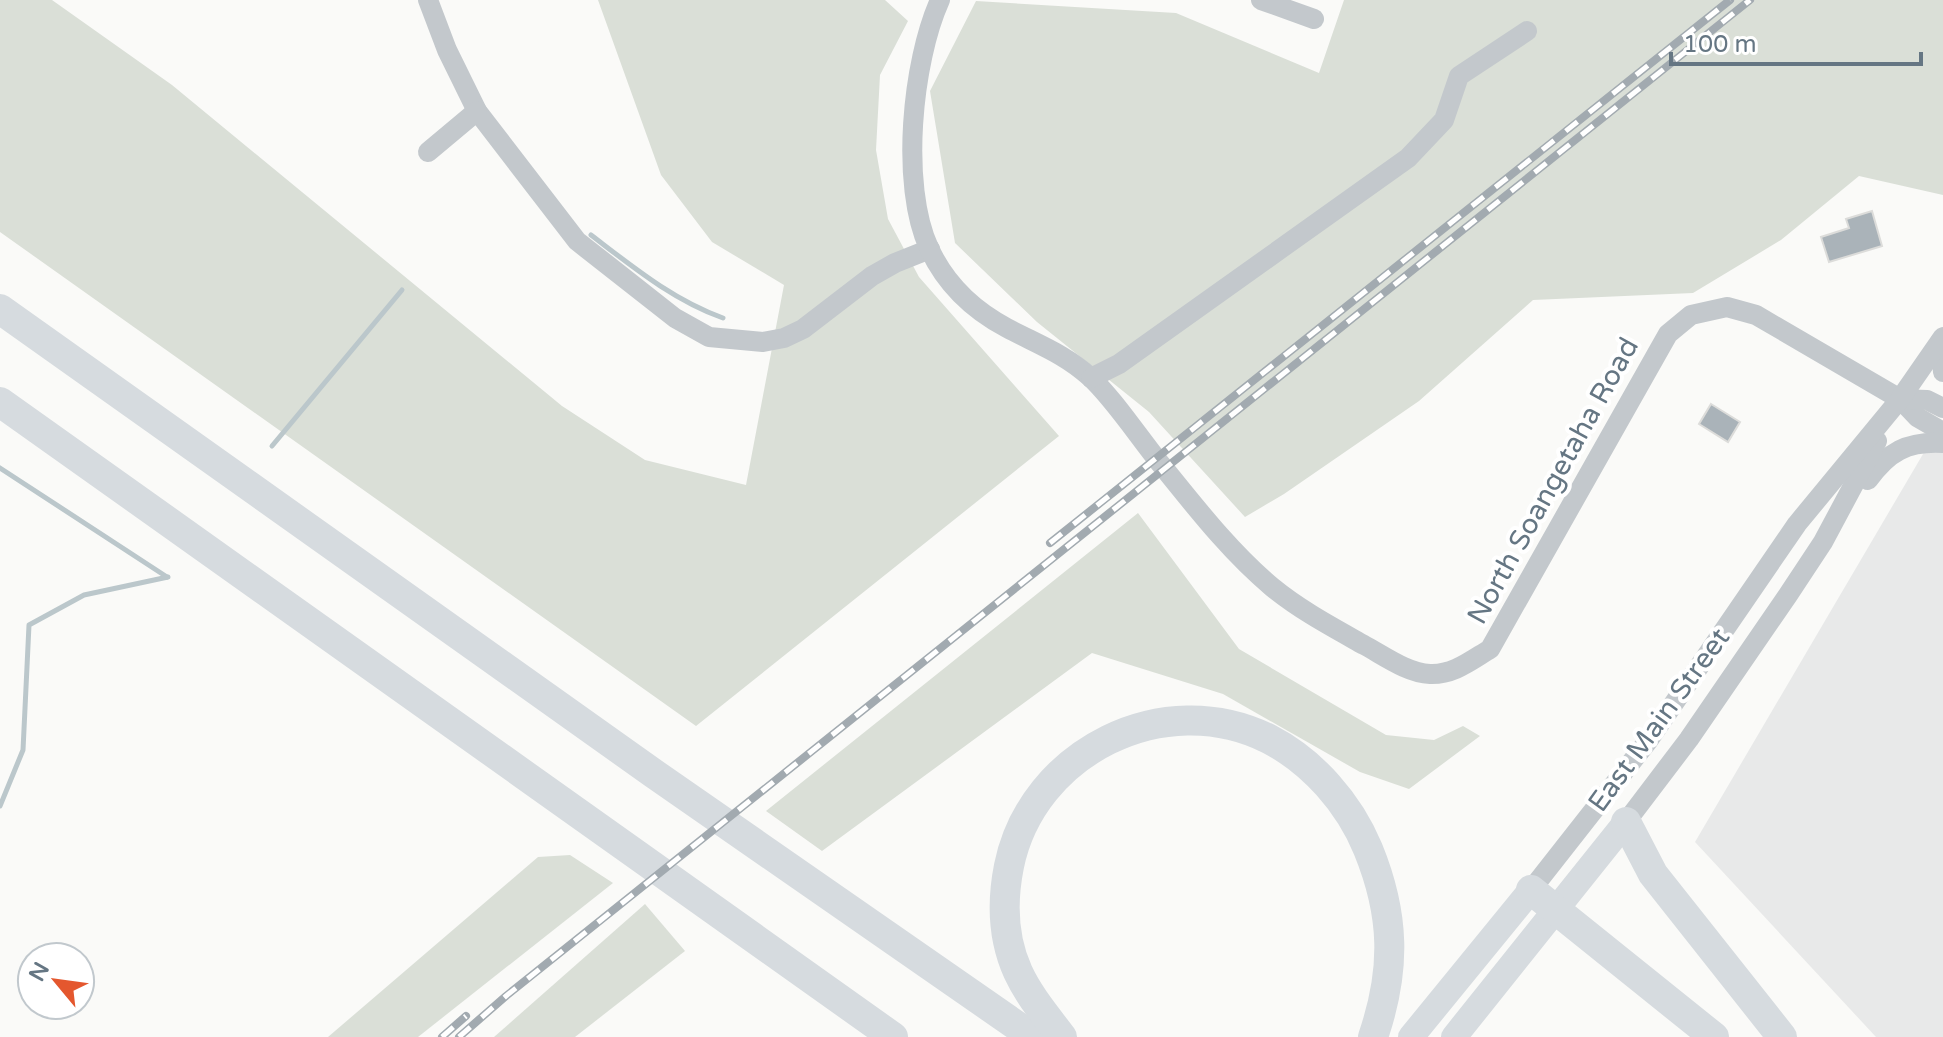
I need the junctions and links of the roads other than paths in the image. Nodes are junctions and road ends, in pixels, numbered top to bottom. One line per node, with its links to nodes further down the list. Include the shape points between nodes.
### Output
1 (428, 0): 6 (street)
2 (940, 0): 8 (street, North Soangetaha Road, via 926,38 912,153 918,222)
3 (1261, 0): 4 (street)
4 (1314, 19)
5 (1527, 31): 12 (street, via 1459,76 1444,120 1408,158 1119,364)
6 (477, 111): 7 (street); 8 (street, via 577,241 675,318 709,337 738,342 784,338 872,276)
7 (428, 152)
8 (930, 249): 12 (street, North Soangetaha Road, via 961,296 1007,328 1058,352)
9 (0, 309): 25 (highway)
10 (1941, 340): 11 (street); 13 (street, East Main Street)
11 (1943, 372)
12 (1091, 378): 13 (street, North Soangetaha Road, via 1197,509 1272,587 1315,618 1428,674 1452,672 1490,649 1668,334 1691,315 1727,307 1756,315)
13 (1900, 399): 15 (street, via 1927,400); 16 (street); 18 (street, East Main Street); 20 (street, East Main Street, via 1797,524 1648,741)
14 (0, 402): 22 (highway)
15 (1943, 408)
16 (1943, 432)
17 (1943, 443): 18 (street, via 1912,446 1882,461)
18 (1823, 542): 19 (street, East Main Street)
19 (1626, 822): 21 (main road, East Main Street); 31 (highway, via 1653,874)
20 (1531, 890): 21 (highway); 28 (main road, East Main Street)
21 (1557, 911): 29 (main road, East Main Street); 30 (highway)
22 (843, 1003): 23 (highway); 24 (highway)
23 (874, 1037)
24 (893, 1037)
25 (1033, 1037)
26 (1062, 1037): 27 (highway, via 1018,972 1007,938 1004,909 1011,853 1038,798 1084,752 1145,726 1177,722 1213,723 1267,739 1317,774 1353,818 1377,871 1389,929 1387,986)
27 (1373, 1037)
28 (1411, 1037)
29 (1454, 1037)
30 (1714, 1037)
31 (1782, 1037)

